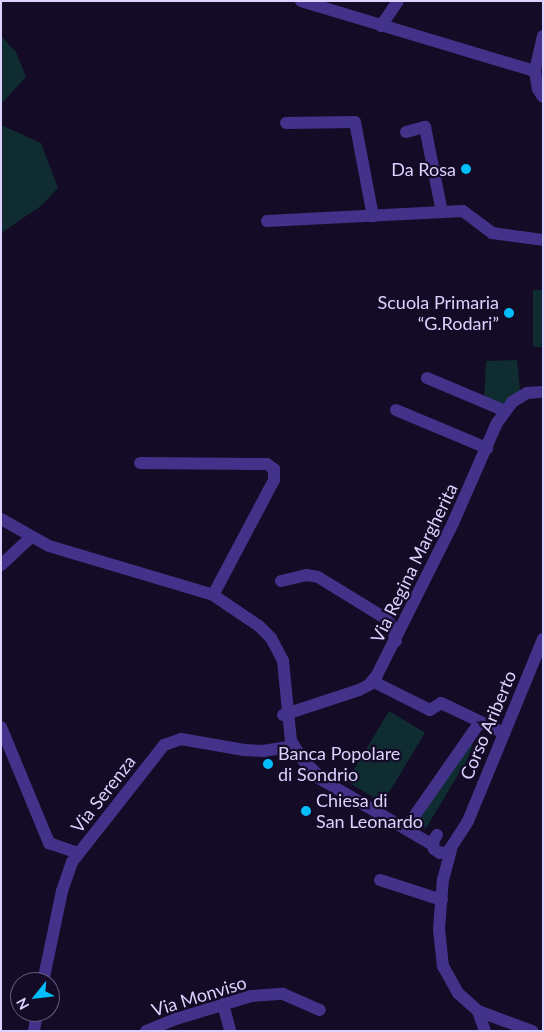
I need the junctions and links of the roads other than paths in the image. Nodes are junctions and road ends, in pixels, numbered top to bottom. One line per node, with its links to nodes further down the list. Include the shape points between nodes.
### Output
1 (301, 1): 3 (street)
2 (398, 1): 3 (street)
3 (381, 26): 5 (street)
4 (543, 36): 5 (street)
5 (535, 71): 6 (street)
6 (543, 97)
7 (286, 123): 10 (street, via 355,122)
8 (406, 132): 9 (street, via 425,127)
9 (442, 212): 10 (street); 12 (street, via 463,211 492,233)
10 (373, 216): 11 (street)
11 (267, 221)
12 (543, 240)
13 (427, 378): 16 (street)
14 (543, 392): 16 (street, Via Regina Margherita, via 527,393 512,402)
15 (396, 410): 17 (street)
16 (506, 411): 17 (street, Via Regina Margherita, via 497,422)
17 (487, 448): 25 (street, Via Regina Margherita)
18 (140, 463): 23 (street, via 267,464 274,469 274,480)
19 (1, 520): 20 (street)
20 (31, 537): 21 (street); 23 (street)
21 (1, 565)
22 (281, 581): 25 (street, via 306,575 318,577 385,618)
23 (212, 595): 27 (street, via 259,626 278,649 284,672)
24 (543, 640): 30 (street, Corso Ariberto)
25 (396, 641): 26 (street, Via Regina Margherita)
26 (372, 681): 27 (street, via 359,690); 28 (street, via 430,710 441,703)
27 (286, 714): 31 (street); 32 (street, via 291,741)
28 (480, 722): 30 (street); 34 (street)
29 (1, 727): 36 (street, via 50,843)
30 (504, 733): 35 (street, Corso Ariberto, via 466,825)
31 (282, 747): 32 (street, via 291,749 303,764); 33 (street, via 294,763); 36 (street, Via Serenza, via 252,751 186,739 169,742)
32 (312, 769): 33 (street)
33 (323, 780): 34 (street)
34 (410, 831): 35 (street)
35 (443, 843): 38 (street)
36 (78, 853): 39 (street, Via Serenza, via 62,891)
37 (380, 880): 38 (street)
38 (442, 900): 42 (street, via 440,940 443,966 458,993)
39 (45, 972)
40 (223, 1004): 41 (street, Via Monviso, via 251,996 283,994); 43 (street, Via Monviso); 44 (street)
41 (320, 1010)
42 (478, 1012): 45 (street); 46 (street)
43 (146, 1031)
44 (230, 1031)
45 (485, 1031)
46 (532, 1031)

